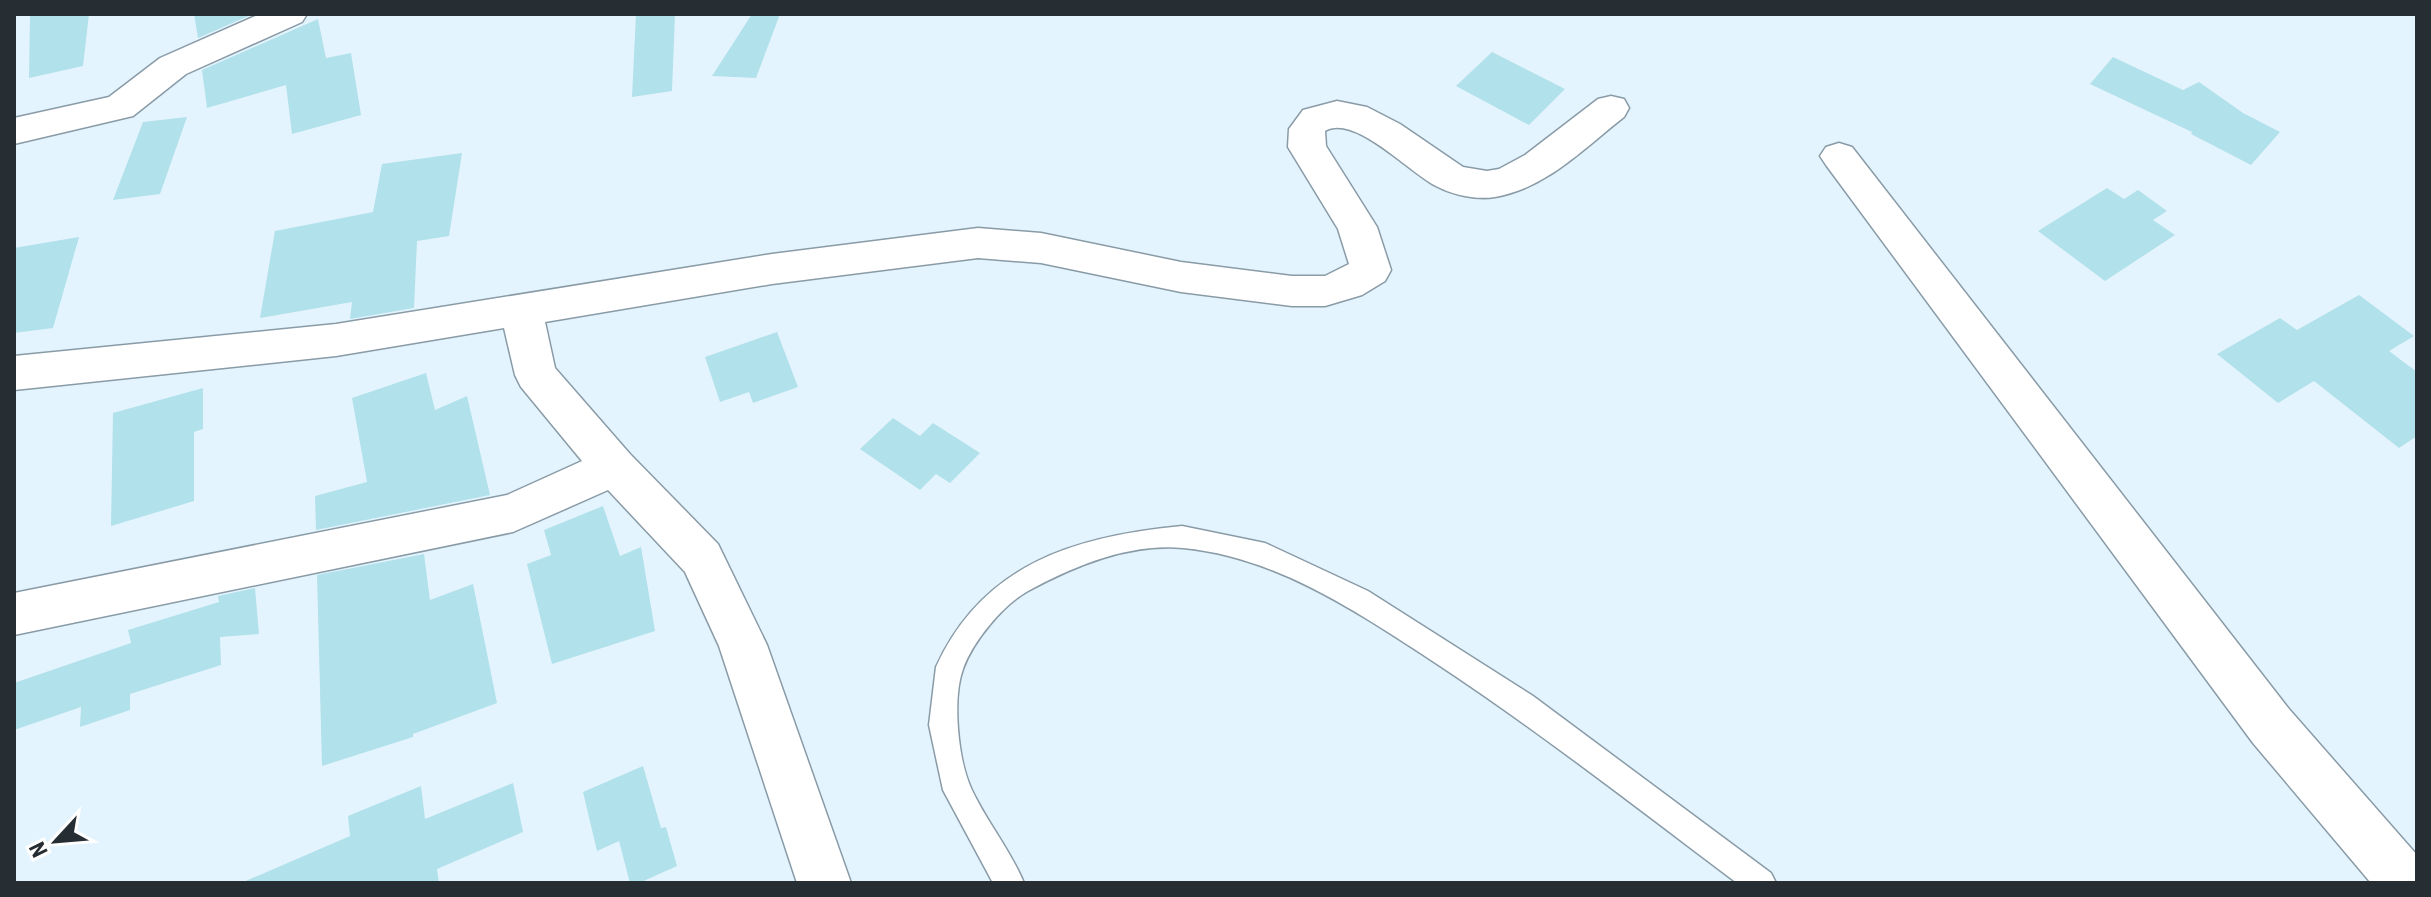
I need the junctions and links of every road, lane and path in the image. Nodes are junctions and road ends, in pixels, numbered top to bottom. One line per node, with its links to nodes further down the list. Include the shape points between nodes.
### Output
1 (290, 14): 3 (street, via 173,66 120,107)
2 (1611, 108): 5 (street, via 1522,176 1494,184 1449,176 1356,115 1331,113 1312,121 1305,131 1307,147 1357,227 1371,270 1325,291 1181,277 1041,248 978,243)
3 (14, 131)
4 (1839, 156): 12 (street, via 2271,726)
5 (522, 308): 6 (street, via 336,340); 7 (street, via 536,375)
6 (14, 373)
7 (614, 467): 8 (street, via 513,513); 9 (street, via 702,558 743,645)
8 (14, 614)
9 (824, 883)
10 (1009, 883): 11 (lane, via 957,790 943,725 949,667 972,629 1009,589 1066,558 1127,542 1182,537 1265,554 1359,599 1523,705)
11 (1761, 883)
12 (2406, 883)

